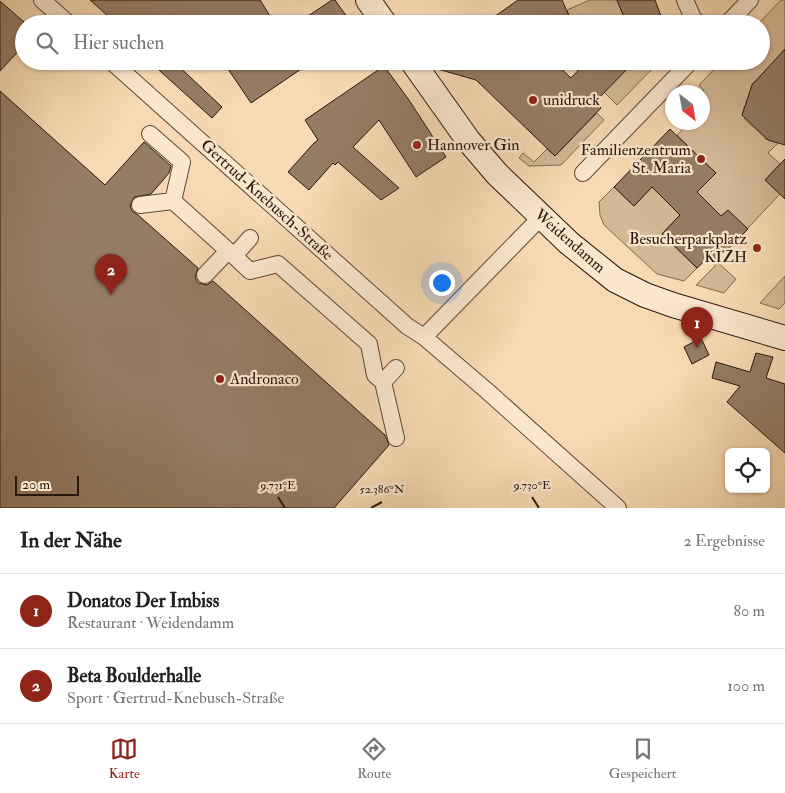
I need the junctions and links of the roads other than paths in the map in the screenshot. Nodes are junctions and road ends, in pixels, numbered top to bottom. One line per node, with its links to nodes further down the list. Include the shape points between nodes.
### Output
1 (42, 0): 5 (street)
2 (368, 0): 6 (main road)
3 (685, 0): 7 (street)
4 (750, 0): 8 (street)
5 (59, 15)
6 (379, 15)
7 (692, 15)
8 (736, 15)
9 (121, 70): 20 (street, Gertrud-Knebusch-Straße, via 407,326)
10 (418, 70): 16 (main road, Weidendamm, via 468,140)
11 (682, 70): 13 (street)
12 (150, 134): 14 (street, via 182,162)
13 (584, 173)
14 (173, 201): 15 (street); 18 (street)
15 (140, 205)
16 (541, 217): 20 (street); 21 (main road, Weidendamm, via 615,280 645,295)
17 (255, 233): 18 (street)
18 (231, 253): 19 (street); 23 (street, via 250,271 278,264 369,344 375,375)
19 (205, 275)
20 (424, 337): 25 (street, Gertrud-Knebusch-Straße)
21 (785, 338)
22 (401, 363): 23 (street)
23 (383, 382): 24 (street)
24 (396, 438)
25 (618, 508)

